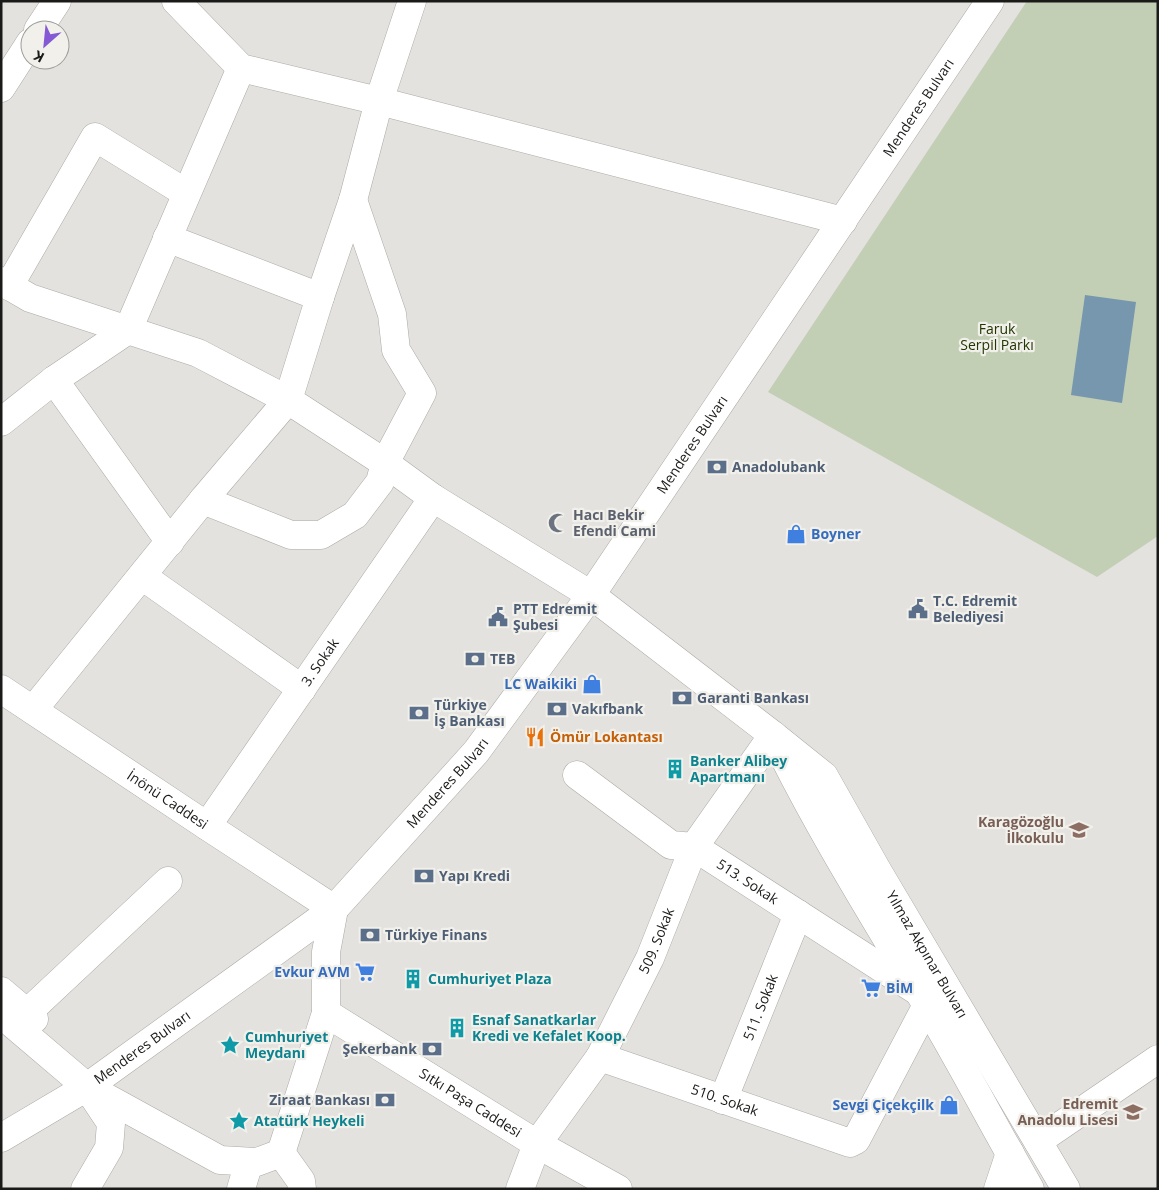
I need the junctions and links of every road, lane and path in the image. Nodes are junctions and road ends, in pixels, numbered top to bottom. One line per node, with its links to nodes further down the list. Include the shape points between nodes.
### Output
1 (57, 1): 5 (street)
2 (176, 1): 7 (street)
3 (412, 1): 9 (street)
4 (990, 1): 12 (street, Menderes Bulvarı)
5 (45, 20)
6 (20, 59): 8 (street)
7 (241, 68): 9 (street); 10 (street)
8 (1, 88)
9 (379, 101): 11 (street); 12 (street)
10 (186, 193): 13 (street); 14 (street, via 95,137)
11 (352, 200): 15 (street); 20 (street, via 392,314 396,350 422,393)
12 (842, 221): 25 (street, Menderes Bulvarı)
13 (167, 238): 15 (street); 16 (street)
14 (5, 284): 16 (street, Yılmaz Akpınar Bulvarı, via 30,298)
15 (320, 297): 18 (street)
16 (128, 330): 17 (street); 18 (street, Yılmaz Akpınar Bulvarı, via 198,353)
17 (54, 380): 19 (street); 23 (street)
18 (288, 400): 20 (street, Yılmaz Akpınar Bulvarı); 22 (street)
19 (1, 422)
20 (385, 463): 21 (street, Yılmaz Akpınar Bulvarı); 22 (street, via 380,482 355,515 321,535 291,535)
21 (433, 498): 25 (street, Yılmaz Akpınar Bulvarı); 26 (street, 3. Sokak)
22 (204, 500): 23 (street)
23 (170, 542): 24 (street)
24 (142, 576): 26 (street); 28 (street)
25 (591, 595): 29 (street, Yılmaz Akpınar Bulvarı); 34 (street, Menderes Bulvarı, via 476,752)
26 (302, 688): 31 (street, 3. Sokak)
27 (1, 690): 28 (street, İnönü Caddesi)
28 (33, 710): 31 (street, İnönü Caddesi)
29 (773, 735): 32 (street, 509. Sokak); 37 (street, Yılmaz Akpınar Bulvarı, via 798,786); 45 (street, Yılmaz Akpınar Bulvarı, via 824,776)
30 (576, 775): 32 (street, 513. Sokak, via 671,845)
31 (207, 826): 34 (street, İnönü Caddesi)
32 (694, 847): 35 (street, 513. Sokak); 40 (street, 509. Sokak, via 650,958)
33 (168, 881): 39 (street)
34 (334, 909): 38 (street, via 326,952); 42 (street, Menderes Bulvarı)
35 (798, 914): 37 (street, 513. Sokak); 43 (street, 511. Sokak)
36 (1, 991): 39 (street)
37 (923, 999): 43 (street, 510. Sokak, via 856,1140 850,1143); 48 (street, Yılmaz Akpınar Bulvarı)
38 (326, 1013): 46 (street, Sıtkı Paşa Caddesi); 47 (street)
39 (14, 1017): 42 (street)
40 (600, 1057): 43 (street, 510. Sokak); 46 (street, 509. Sokak)
41 (1158, 1058): 45 (street)
42 (94, 1081): 44 (street, Menderes Bulvarı); 49 (street, via 220,1160); 50 (street, via 111,1123 109,1148)
43 (723, 1100)
44 (1, 1138)
45 (1038, 1141): 57 (street, Yılmaz Akpınar Bulvarı)
46 (537, 1144): 53 (street, 509. Sokak); 54 (street, Sıtkı Paşa Caddesi)
47 (282, 1153): 49 (street); 52 (street, via 301,1181)
48 (1010, 1153): 55 (street); 56 (street, Yılmaz Akpınar Bulvarı)
49 (249, 1162): 51 (street)
50 (85, 1189)
51 (241, 1189)
52 (302, 1189)
53 (520, 1189)
54 (618, 1189)
55 (998, 1189)
56 (1030, 1189)
57 (1066, 1189)

